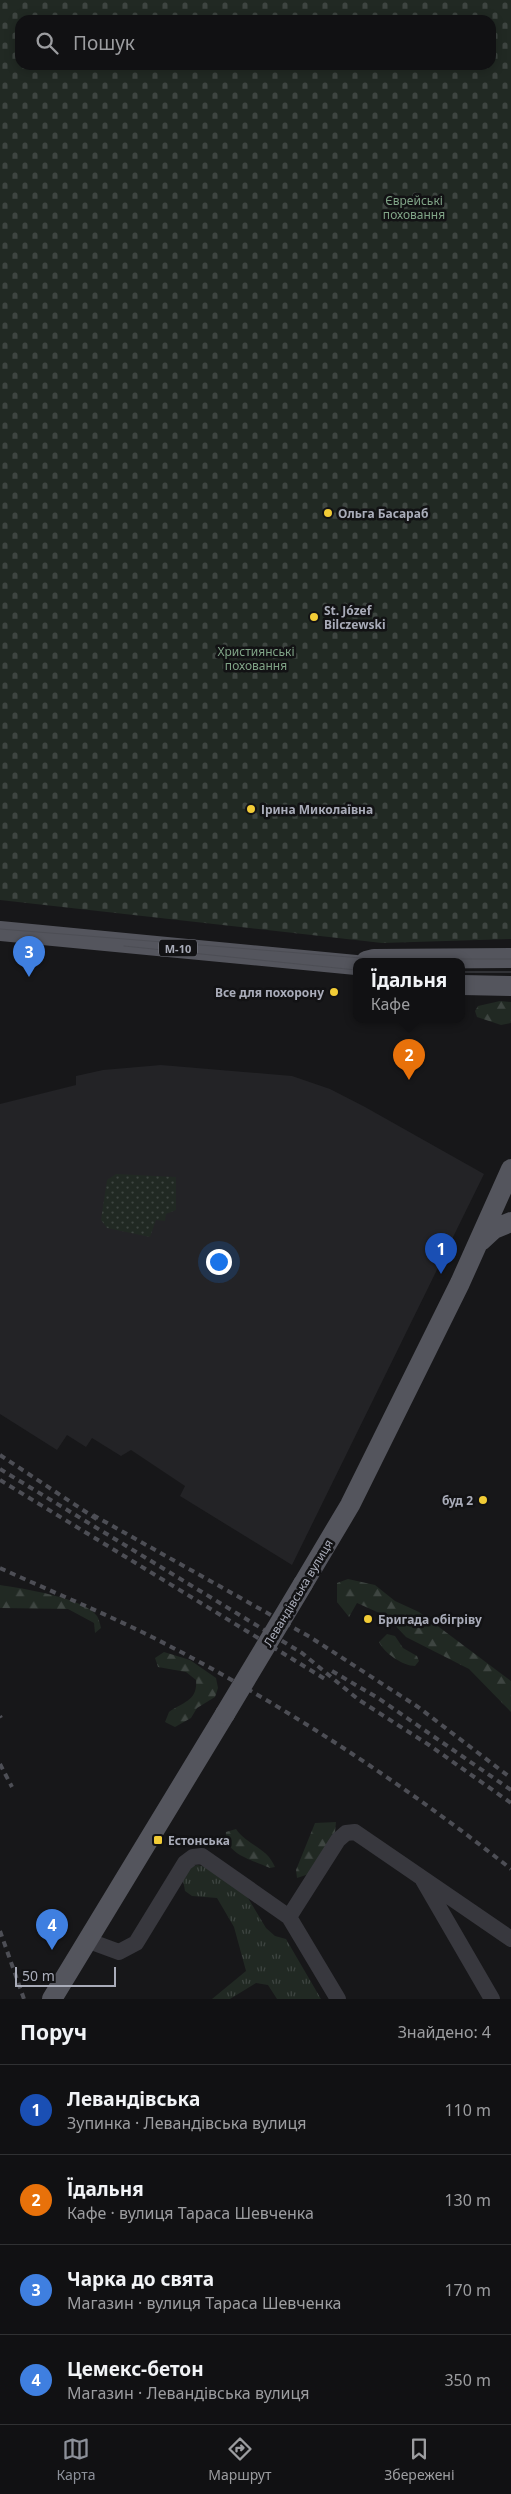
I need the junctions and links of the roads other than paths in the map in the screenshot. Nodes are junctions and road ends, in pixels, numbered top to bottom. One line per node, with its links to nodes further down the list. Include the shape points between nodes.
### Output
1 (0, 931): 6 (main road, М-10)
2 (374, 958): 4 (main road, М-10)
3 (465, 958): 5 (main road, М-10)
4 (465, 958)
5 (511, 958)
6 (353, 963)
7 (465, 985): 8 (main road)
8 (511, 986)
9 (507, 1177): 10 (main road); 12 (main road, Левандівська вулиця)
10 (511, 1209)
11 (511, 1222): 12 (main road, via 494,1229)
12 (479, 1243): 16 (main road, Левандівська вулиця, bridge, via 350,1505)
13 (420, 1876): 14 (street, via 355,1832 346,1833 338,1840); 15 (street); 19 (street)
14 (289, 1917): 16 (street, via 202,1856 193,1857 185,1863 136,1943 119,1952); 18 (street)
15 (511, 1939)
16 (89, 1941): 17 (main road, Левандівська вулиця)
17 (52, 1999)
18 (338, 1999)
19 (492, 1999)

